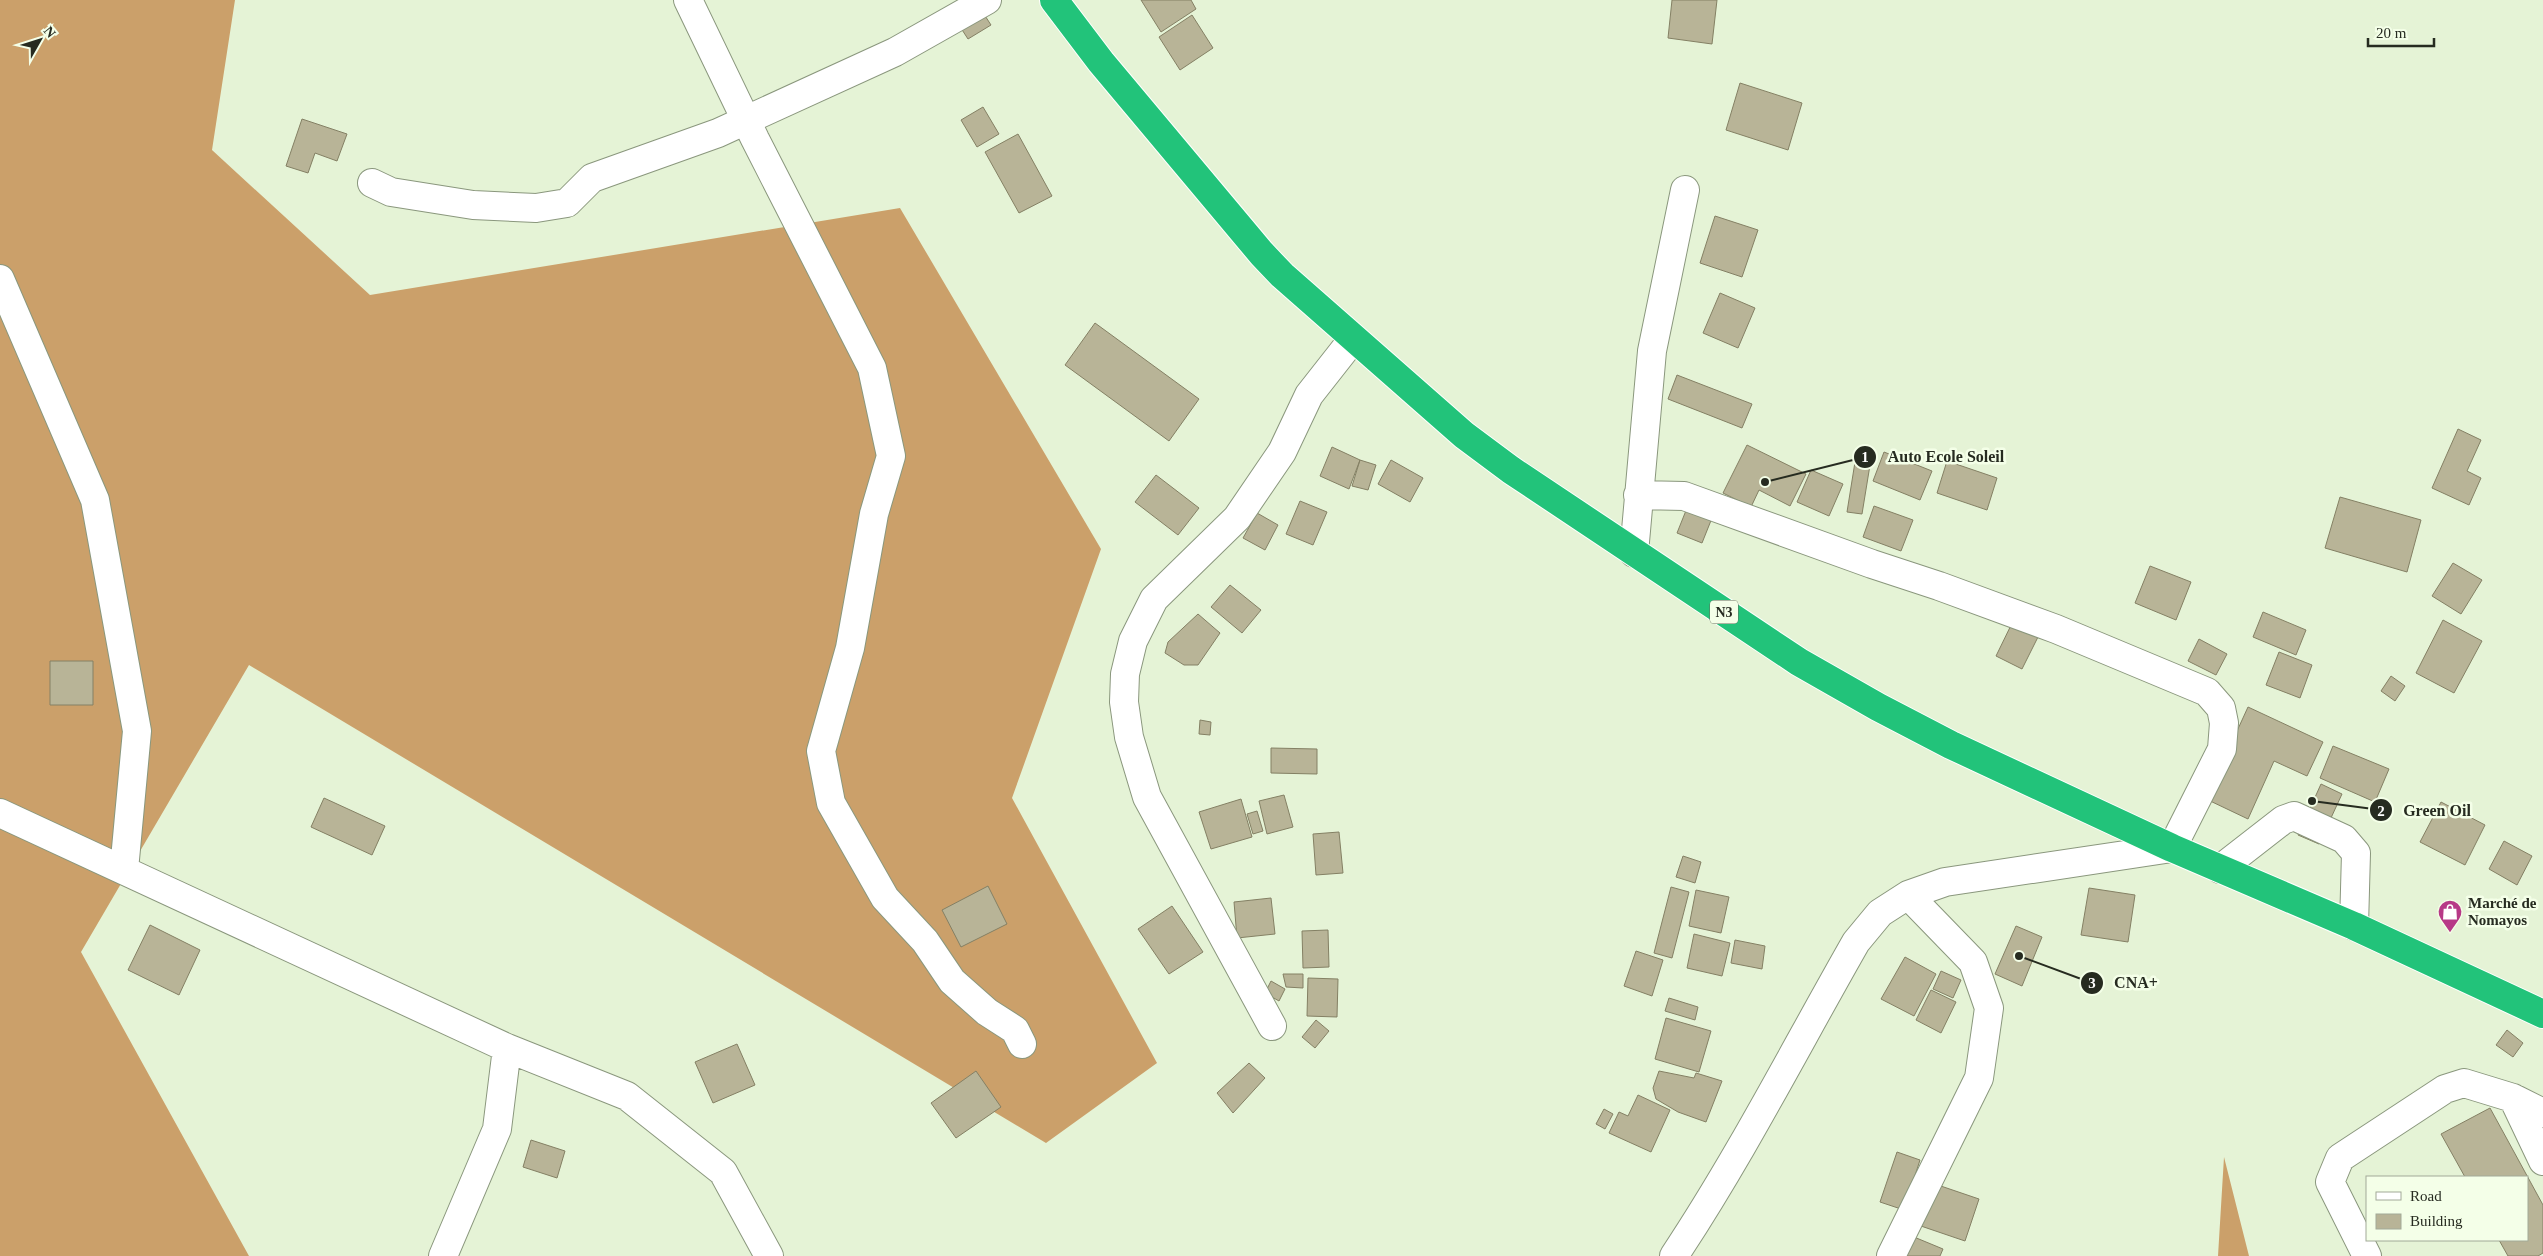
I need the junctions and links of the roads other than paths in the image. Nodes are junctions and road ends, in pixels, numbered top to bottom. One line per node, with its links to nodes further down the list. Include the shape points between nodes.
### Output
1 (688, 0): 4 (street)
2 (987, 0): 4 (street, via 895,52)
3 (1054, 0): 8 (highway, N3, via 1101,62 1262,254)
4 (745, 118): 5 (street, via 718,133 592,178 567,203 536,208 473,205 391,192); 19 (street, via 872,368 891,456 874,514 850,648 821,751 831,803 885,898 925,941 952,981 986,1012 1015,1030)
5 (372, 183)
6 (1685, 190): 9 (street, via 1652,352)
7 (0, 279): 14 (street, via 95,500 137,730)
8 (1354, 339): 10 (highway, N3, via 1464,435); 18 (street, via 1309,395 1282,452 1237,518 1154,599 1133,641 1125,674 1124,702 1129,737 1147,797)
9 (1638, 494): 10 (street); 12 (street, via 1684,496 1984,602 2207,692 2221,708 2224,723 2222,749)
10 (1634, 553): 12 (highway, N3, via 1799,662 1878,708)
11 (0, 813): 14 (street)
12 (2172, 848): 13 (highway, N3); 15 (street, via 1945,882)
13 (2220, 869): 16 (highway, N3); 16 (street, via 2283,820 2294,816 2344,839 2356,853)
14 (124, 870): 20 (street)
15 (1908, 895): 26 (street, via 1880,913 1856,942 1745,1142); 27 (street, via 1973,962 1989,1008 1979,1078)
16 (2354, 926): 17 (highway, N3)
17 (2543, 1014)
18 (1272, 1026)
19 (1022, 1044)
20 (507, 1048): 24 (street, via 497,1129); 25 (street, via 627,1096 649,1113 723,1172)
21 (2513, 1098): 22 (street); 23 (street); 28 (street, via 2464,1083 2445,1089 2340,1158 2330,1182)
22 (2543, 1113)
23 (2543, 1161)
24 (443, 1256)
25 (769, 1256)
26 (1674, 1256)
27 (1890, 1256)
28 (2367, 1256)

